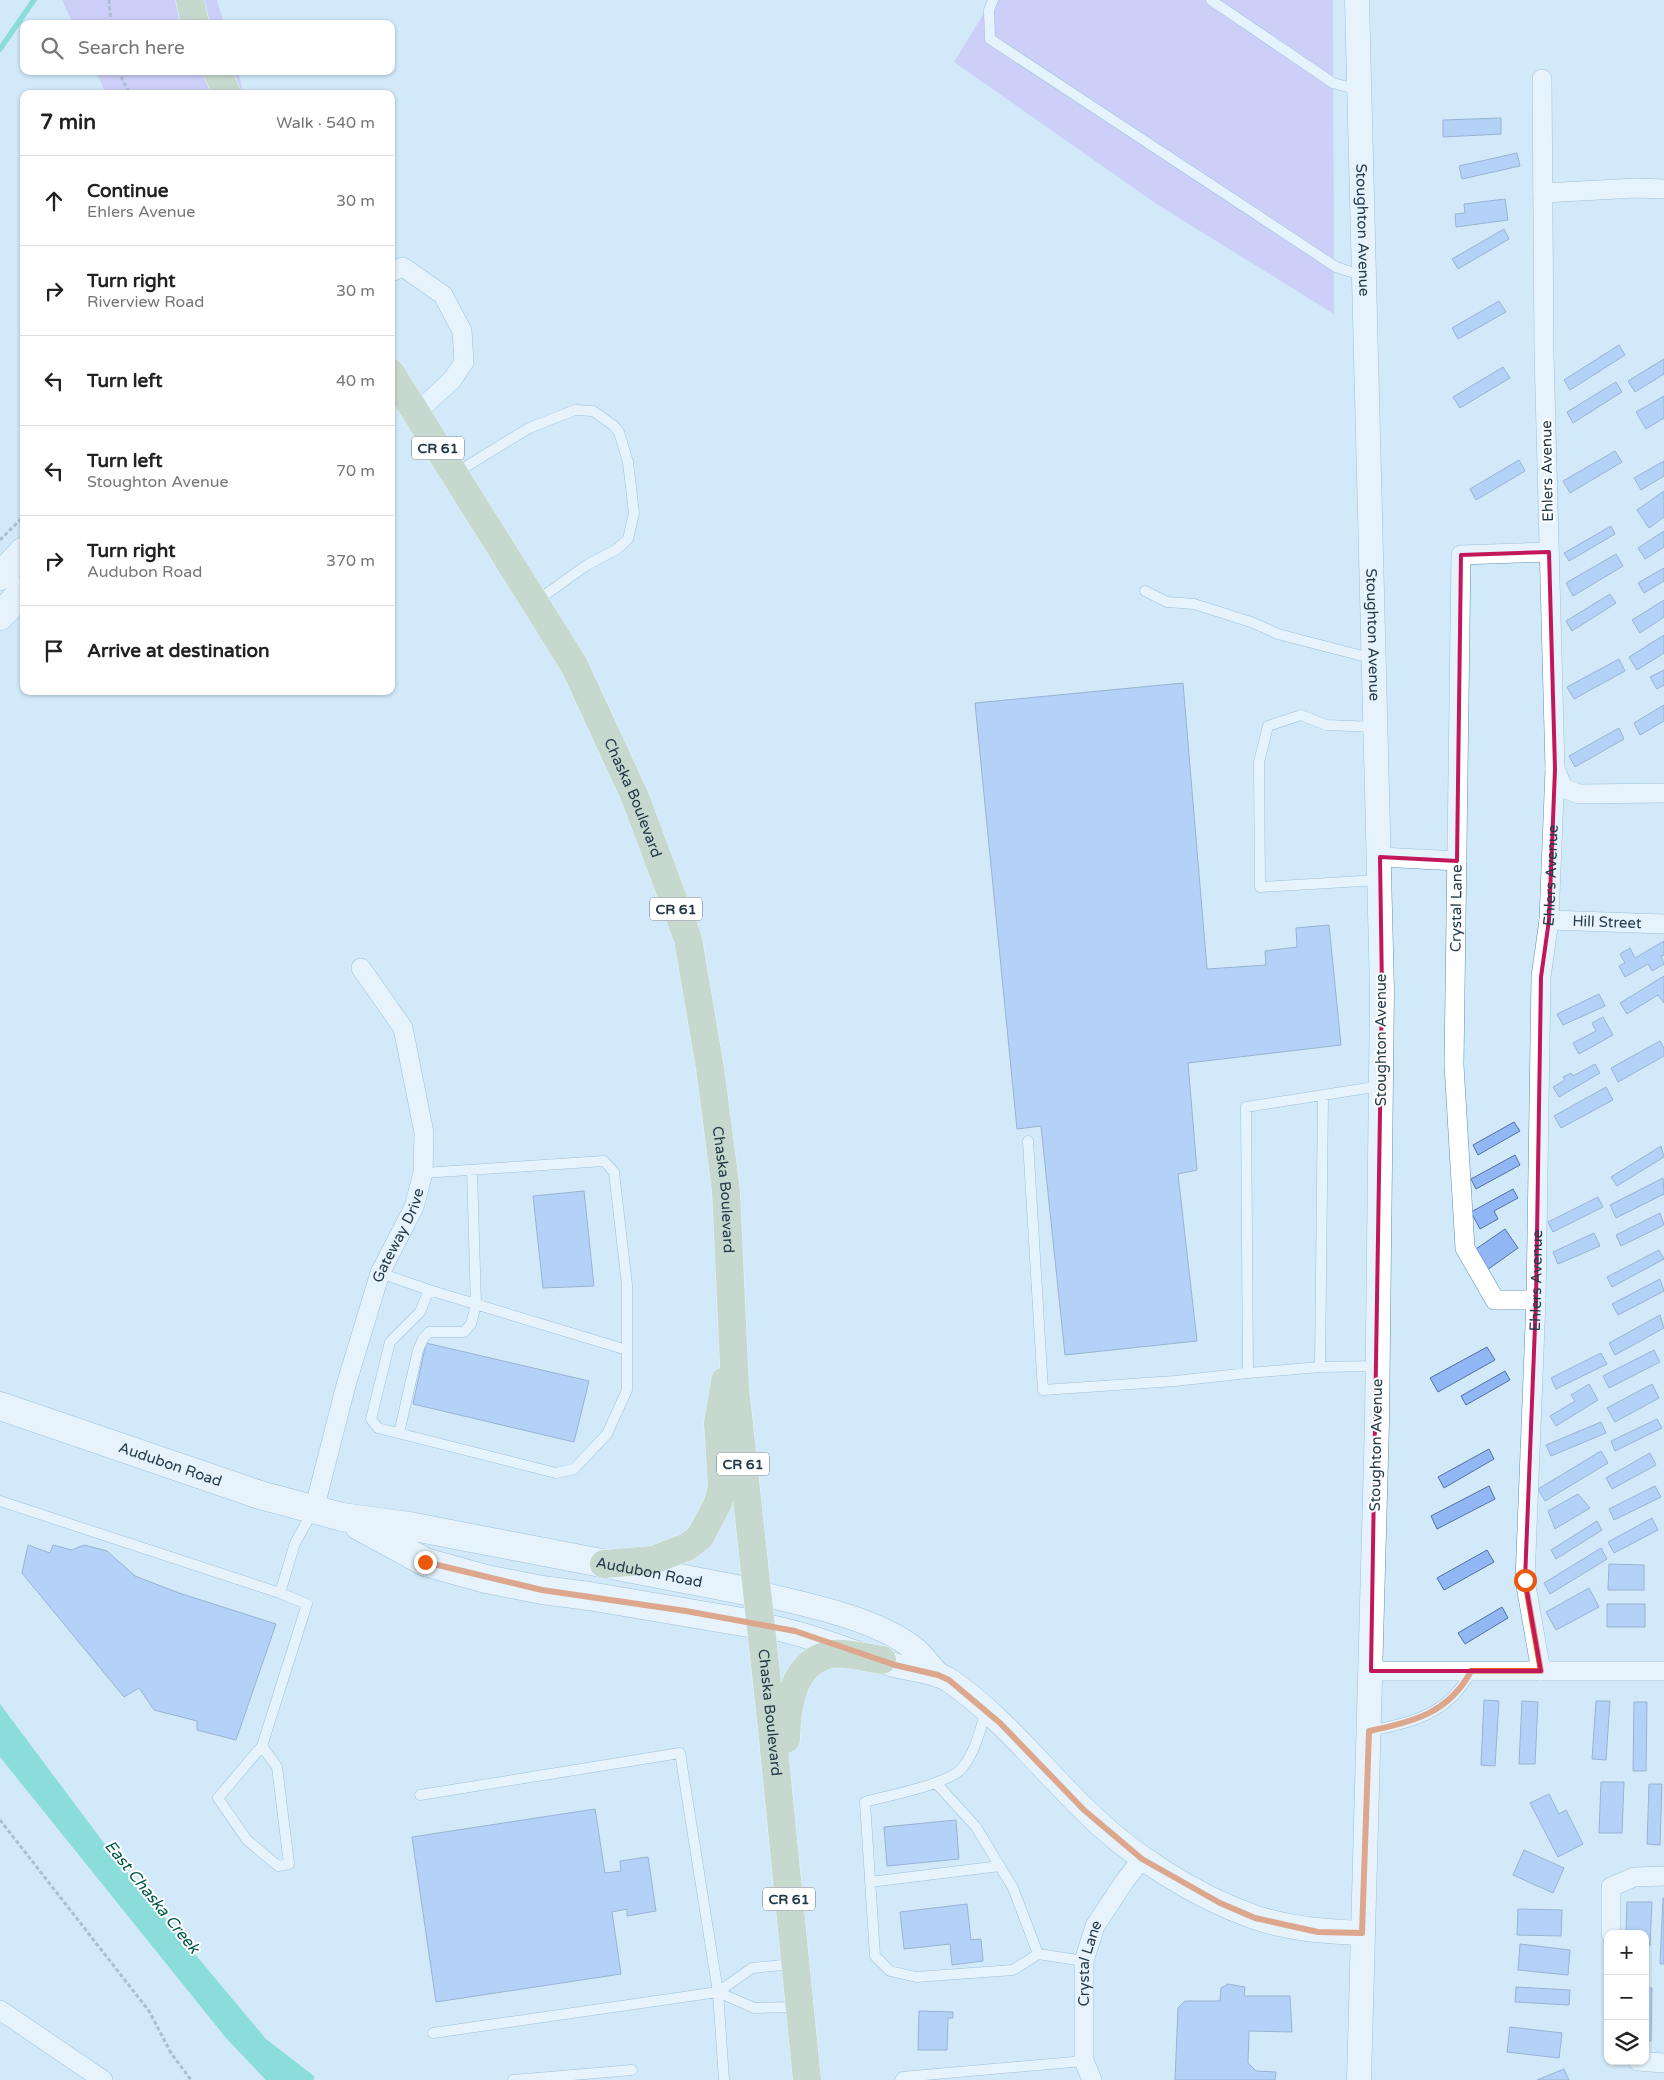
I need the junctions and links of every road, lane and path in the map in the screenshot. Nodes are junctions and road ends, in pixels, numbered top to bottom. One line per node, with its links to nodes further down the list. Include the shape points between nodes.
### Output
1 (109, 0): 6 (path)
2 (190, 0): 7 (main road)
3 (993, 0): 17 (lane, via 988,10 990,40 1336,267)
4 (1211, 0): 13 (lane, via 1333,83)
5 (1357, 0): 13 (street, Stoughton Avenue)
6 (111, 20)
7 (194, 20)
8 (120, 75): 11 (path)
9 (219, 75): 12 (main road)
10 (1542, 78): 15 (street, Ehlers Avenue)
11 (128, 90)
12 (225, 90)
13 (1360, 91): 17 (street, Stoughton Avenue)
14 (1664, 189): 15 (street)
15 (1543, 193): 23 (street, Ehlers Avenue)
16 (395, 270): 19 (street, via 403,267 443,296 462,331 464,362 452,380)
17 (1365, 277): 30 (street, Stoughton Avenue)
18 (395, 379): 19 (main road, Chaska Boulevard / CR 61)
19 (416, 413): 20 (main road, Chaska Boulevard / CR 61)
20 (454, 474): 28 (main road, Chaska Boulevard / CR 61); 28 (lane, via 529,428 575,410 593,412 619,432 628,462 634,513 628,539)
21 (20, 520): 22 (path)
22 (0, 540)
23 (1549, 552): 32 (street, Ehlers Avenue); 34 (street, Crystal Lane, via 1461,555)
24 (20, 556): 25 (main road)
25 (0, 576)
26 (1145, 591): 30 (lane, via 1167,602 1194,604 1278,634)
27 (20, 594): 29 (main road)
28 (534, 602): 48 (main road, Chaska Boulevard / CR 61, via 574,664 635,797 688,940 710,1068 726,1191)
29 (0, 616)
30 (1374, 659): 31 (street, Stoughton Avenue)
31 (1376, 727): 35 (street, Stoughton Avenue); 35 (lane, via 1326,725 1301,715 1268,726 1259,762 1260,888)
32 (1555, 769): 33 (street, via 1563,788 1579,794); 36 (street, Ehlers Avenue)
33 (1664, 793)
34 (1457, 861): 35 (street); 46 (street, Crystal Lane, via 1454,1065 1465,1248 1494,1300)
35 (1380, 868): 39 (street, Stoughton Avenue)
36 (1550, 920): 37 (street, Hill Street); 46 (street, Ehlers Avenue, via 1541,977)
37 (1664, 924)
38 (361, 968): 43 (street, Gateway Drive, via 403,1028 424,1133)
39 (1381, 1086): 40 (lane); 50 (street, Stoughton Avenue)
40 (1323, 1096): 51 (lane); 52 (lane, via 1246,1107)
41 (1028, 1141): 52 (lane, via 1043,1390 1175,1382)
42 (472, 1170): 43 (lane); 47 (lane); 49 (lane, via 604,1161 610,1167 614,1172 627,1285)
43 (423, 1173): 44 (street, Gateway Drive, via 414,1207)
44 (380, 1273): 45 (lane); 56 (street, Gateway Drive, via 346,1385)
45 (429, 1290): 47 (lane); 54 (lane, via 420,1312 390,1342 371,1420 378,1428)
46 (1536, 1300): 65 (street, Ehlers Avenue, via 1525,1580)
47 (476, 1305): 49 (lane); 54 (lane, via 464,1332 429,1332 422,1339)
48 (732, 1335): 58 (main road, via 718,1423 722,1487 710,1521 700,1537 671,1555 653,1560); 60 (main road, Chaska Boulevard / CR 61, via 734,1388)
49 (627, 1350): 54 (lane, via 627,1390 607,1434 574,1469 556,1473)
50 (1378, 1366): 51 (lane); 63 (street, Stoughton Avenue)
51 (1320, 1367): 52 (lane)
52 (1248, 1373)
53 (0, 1406): 56 (main road, Audubon Road, via 260,1495)
54 (399, 1433)
55 (0, 1501): 59 (lane)
56 (314, 1510): 57 (main road, Audubon Road); 59 (lane, via 295,1543)
57 (342, 1517): 58 (main road, Audubon Road, via 409,1526); 61 (main road, Audubon Road, via 425,1562 486,1579)
58 (604, 1564): 60 (main road, Audubon Road)
59 (280, 1593): 70 (lane, via 307,1604)
60 (757, 1593): 61 (main road, Chaska Boulevard / CR 61); 67 (street, Audubon Road, via 849,1618 885,1632 913,1647)
61 (760, 1624): 62 (street, Audubon Road, via 795,1631); 74 (main road, Chaska Boulevard / CR 61)
62 (882, 1660): 67 (street, Audubon Road); 74 (main road, via 832,1654 817,1659 800,1675 787,1708)
63 (1371, 1671): 64 (street); 69 (street, Stoughton Avenue)
64 (1471, 1671): 65 (street); 69 (lane, via 1461,1690 1438,1710 1401,1725)
65 (1541, 1671): 66 (street)
66 (1664, 1671)
67 (938, 1675): 68 (street, Audubon Road, via 949,1680)
68 (986, 1711): 71 (lane, via 978,1737 962,1769); 75 (street, Audubon Road, via 1084,1810)
69 (1369, 1731): 80 (street, Stoughton Avenue)
70 (262, 1746): 70 (lane, via 277,1767 290,1864 278,1866 247,1840 218,1798)
71 (936, 1782): 76 (lane, via 976,1827); 78 (lane, via 864,1802)
72 (420, 1795): 84 (lane, via 680,1753)
73 (0, 1820): 94 (path, via 149,2011 171,2053)
74 (782, 1833): 83 (main road, Chaska Boulevard / CR 61)
75 (1142, 1859): 80 (street, Audubon Road, via 1220,1903 1255,1918 1318,1932); 82 (street, Crystal Lane, via 1095,1926)
76 (1000, 1866): 78 (lane); 81 (lane, via 1013,1888)
77 (1664, 1876): 79 (street, via 1634,1877 1611,1887)
78 (870, 1882): 81 (lane, via 875,1956 890,1971 916,1978 1013,1970)
79 (1611, 1930)
80 (1362, 1933): 101 (street, Stoughton Avenue)
81 (1038, 1954): 82 (lane)
82 (1084, 1961): 88 (street, Crystal Lane)
83 (796, 1964): 84 (lane, via 752,1968); 85 (main road, Chaska Boulevard / CR 61)
84 (718, 1992): 85 (lane, via 754,2008); 87 (lane); 96 (lane)
85 (800, 2007): 97 (main road, Chaska Boulevard / CR 61)
86 (0, 2010): 93 (street)
87 (433, 2033)
88 (1084, 2061): 91 (lane); 100 (street, Crystal Lane)
89 (1649, 2062): 90 (street)
90 (1664, 2063)
91 (992, 2069): 98 (lane, via 902,2077); 99 (lane)
92 (632, 2070): 95 (lane)
93 (103, 2080)
94 (191, 2080)
95 (512, 2080)
96 (724, 2080)
97 (807, 2080)
98 (900, 2080)
99 (994, 2080)
100 (1092, 2080)
101 (1359, 2080)

